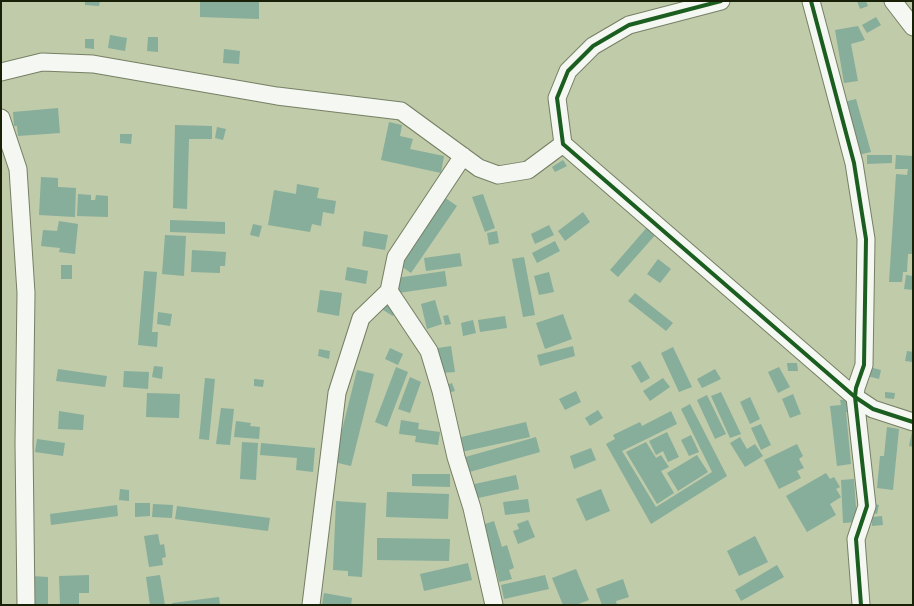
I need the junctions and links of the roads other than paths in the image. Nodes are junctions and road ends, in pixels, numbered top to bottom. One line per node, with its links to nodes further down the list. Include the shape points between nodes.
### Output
1 (721, 1): 7 (street, via 629,25 593,46 568,71 557,98)
2 (811, 1): 10 (street, via 854,164 866,239 864,365)
3 (893, 1): 4 (street)
4 (913, 27)
5 (1, 72): 8 (street, via 42,62 93,64 277,96 401,110)
6 (1, 118): 12 (street, via 18,169 26,293)
7 (563, 144): 8 (street, via 528,170 498,175 479,168); 10 (street)
8 (463, 156): 9 (street, via 396,257)
9 (389, 291): 13 (street, via 361,318 337,393); 14 (street, via 429,351 472,508)
10 (855, 397): 11 (street, via 873,409); 15 (street, via 867,506 856,539)
11 (913, 422)
12 (26, 605)
13 (311, 605)
14 (494, 605)
15 (861, 605)

